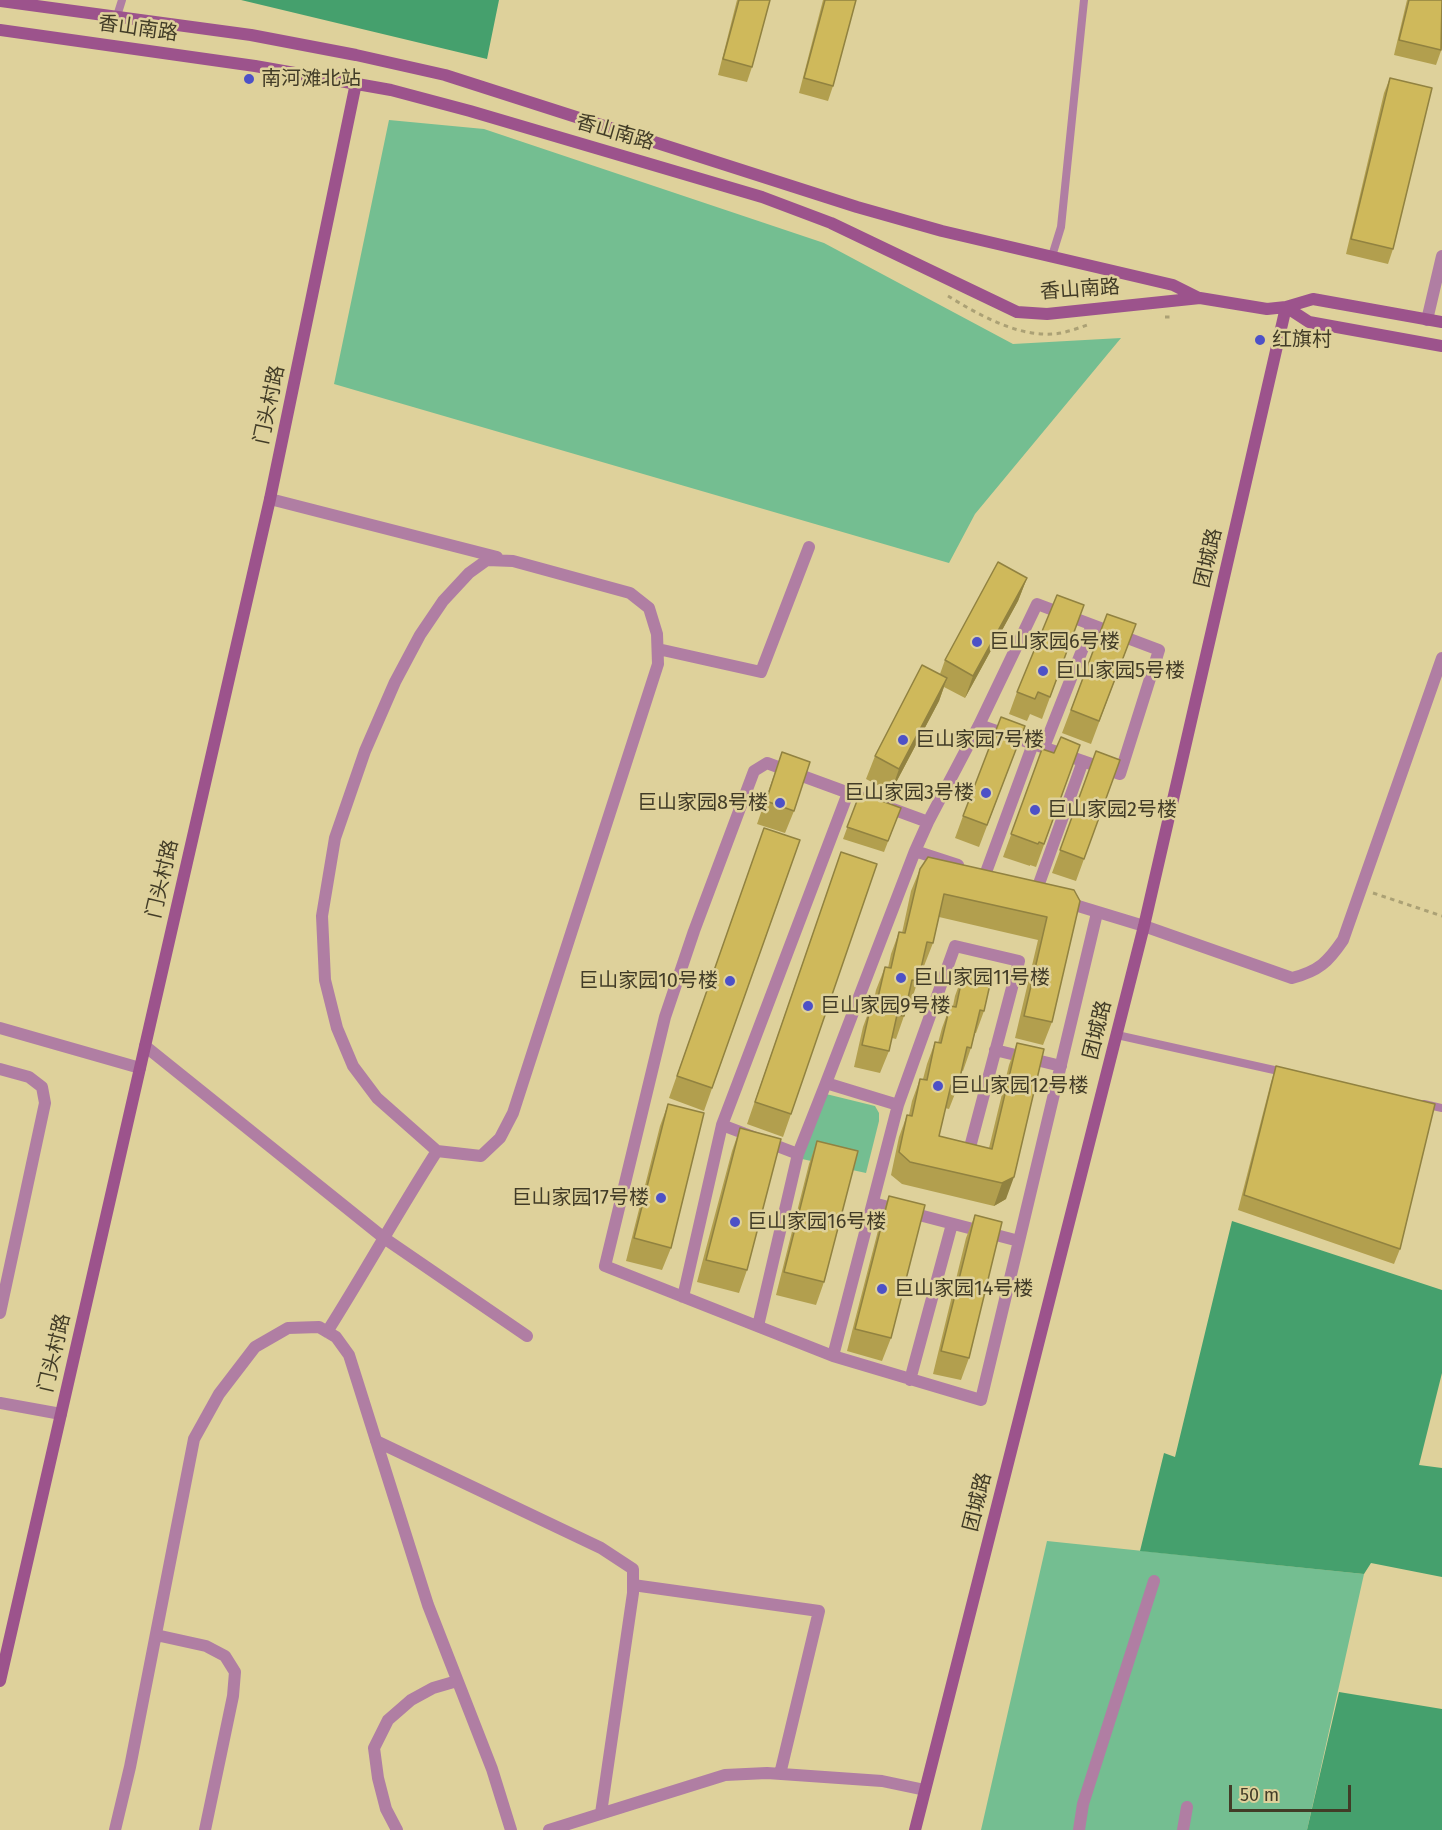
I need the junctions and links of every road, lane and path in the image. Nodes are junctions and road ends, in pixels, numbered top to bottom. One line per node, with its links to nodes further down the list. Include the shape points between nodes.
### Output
1 (122, 0): 5 (lane)
2 (1084, 0): 8 (lane, via 1061,227)
3 (0, 1): 4 (street, 香山南路)
4 (62, 4): 5 (street, 香山南路)
5 (117, 16): 8 (street, 香山南路, via 251,35 445,75 857,207)
6 (0, 30): 7 (street, 香山南路)
7 (356, 83): 10 (street, 香山南路, via 470,111 762,198 831,223 1017,312 1047,314); 15 (street, 门头村路)
8 (1052, 256): 10 (street, 香山南路, via 1173,285)
9 (1442, 256): 12 (street)
10 (1200, 298): 11 (street, 香山南路, via 1268,309)
11 (1286, 307): 12 (street, 香山南路, via 1313,299); 14 (street, via 1309,322); 30 (street, 团城路)
12 (1427, 320): 13 (street, 香山南路)
13 (1442, 322)
14 (1442, 346)
15 (270, 499): 17 (street); 33 (street, 门头村路)
16 (809, 547): 19 (street, via 761,672)
17 (513, 561): 19 (street, via 630,593 649,608); 44 (street, via 487,560 469,573 443,601 420,635 365,751 338,827 322,916 326,980 337,1028 353,1066 377,1098)
18 (1092, 625): 21 (street, via 1037,604); 22 (street); 23 (street, via 1159,650 1119,774)
19 (658, 649): 44 (street, via 658,664 513,1113 500,1138 481,1156)
20 (1442, 658): 27 (street)
21 (979, 725): 22 (street); 25 (street)
22 (1038, 746): 23 (street); 26 (street, via 980,873)
23 (1083, 761): 28 (street, via 1041,894)
24 (848, 793): 25 (street); 43 (street); 51 (street, via 767,764 754,771 665,1017 605,1266)
25 (928, 822): 26 (street)
26 (915, 851): 39 (street)
27 (1361, 889): 29 (path); 30 (street, via 1343,940 1328,961 1310,974 1292,978)
28 (1096, 913): 30 (street); 35 (street)
29 (1442, 916)
30 (1144, 926): 32 (street, 团城路)
31 (0, 1028): 36 (street)
32 (1116, 1035): 38 (lane); 67 (street, 团城路)
33 (145, 1046): 36 (street, 门头村路); 49 (street)
34 (995, 1050): 35 (street); 41 (street, via 1019,961 955,946); 45 (street)
35 (1060, 1066): 50 (street)
36 (140, 1068): 59 (street, 门头村路)
37 (0, 1069): 52 (street, via 29,1077 42,1087 45,1103)
38 (1291, 1074)
39 (826, 1083): 41 (street); 46 (street)
40 (1419, 1102): 42 (lane)
41 (898, 1106): 47 (street)
42 (1442, 1108)
43 (722, 1125): 46 (street); 51 (street)
44 (437, 1151): 49 (street)
45 (969, 1151)
46 (798, 1154): 53 (street)
47 (873, 1203): 48 (street); 56 (street)
48 (952, 1224): 50 (street); 57 (street)
49 (384, 1238): 54 (street); 55 (street)
50 (1019, 1241): 57 (street, via 981,1400)
51 (683, 1297): 53 (street)
52 (0, 1313)
53 (758, 1326): 56 (street)
54 (327, 1332): 60 (street, via 336,1337 349,1355); 63 (street, via 319,1327 288,1328 255,1347 219,1394 194,1439)
55 (527, 1336)
56 (833, 1356): 57 (street)
57 (910, 1380)
58 (0, 1403): 59 (street)
59 (61, 1414): 64 (street, 门头村路)
60 (376, 1441): 62 (street, via 601,1548 633,1569); 65 (street, via 428,1605)
61 (1154, 1581): 76 (street, via 1083,1804)
62 (633, 1585): 66 (street, via 819,1611); 69 (street)
63 (156, 1635): 70 (street); 71 (street, via 206,1646 225,1656 236,1672)
64 (0, 1681)
65 (457, 1681): 72 (street, via 411,1700 388,1720 374,1748 386,1809); 73 (street)
66 (780, 1774): 67 (street, via 882,1780); 69 (street, via 725,1774)
67 (925, 1790): 75 (street, 团城路)
68 (1187, 1807): 77 (street)
69 (601, 1813): 74 (street)
70 (115, 1830)
71 (206, 1830)
72 (397, 1830)
73 (511, 1830)
74 (549, 1830)
75 (915, 1830)
76 (1079, 1830)
77 (1183, 1830)

